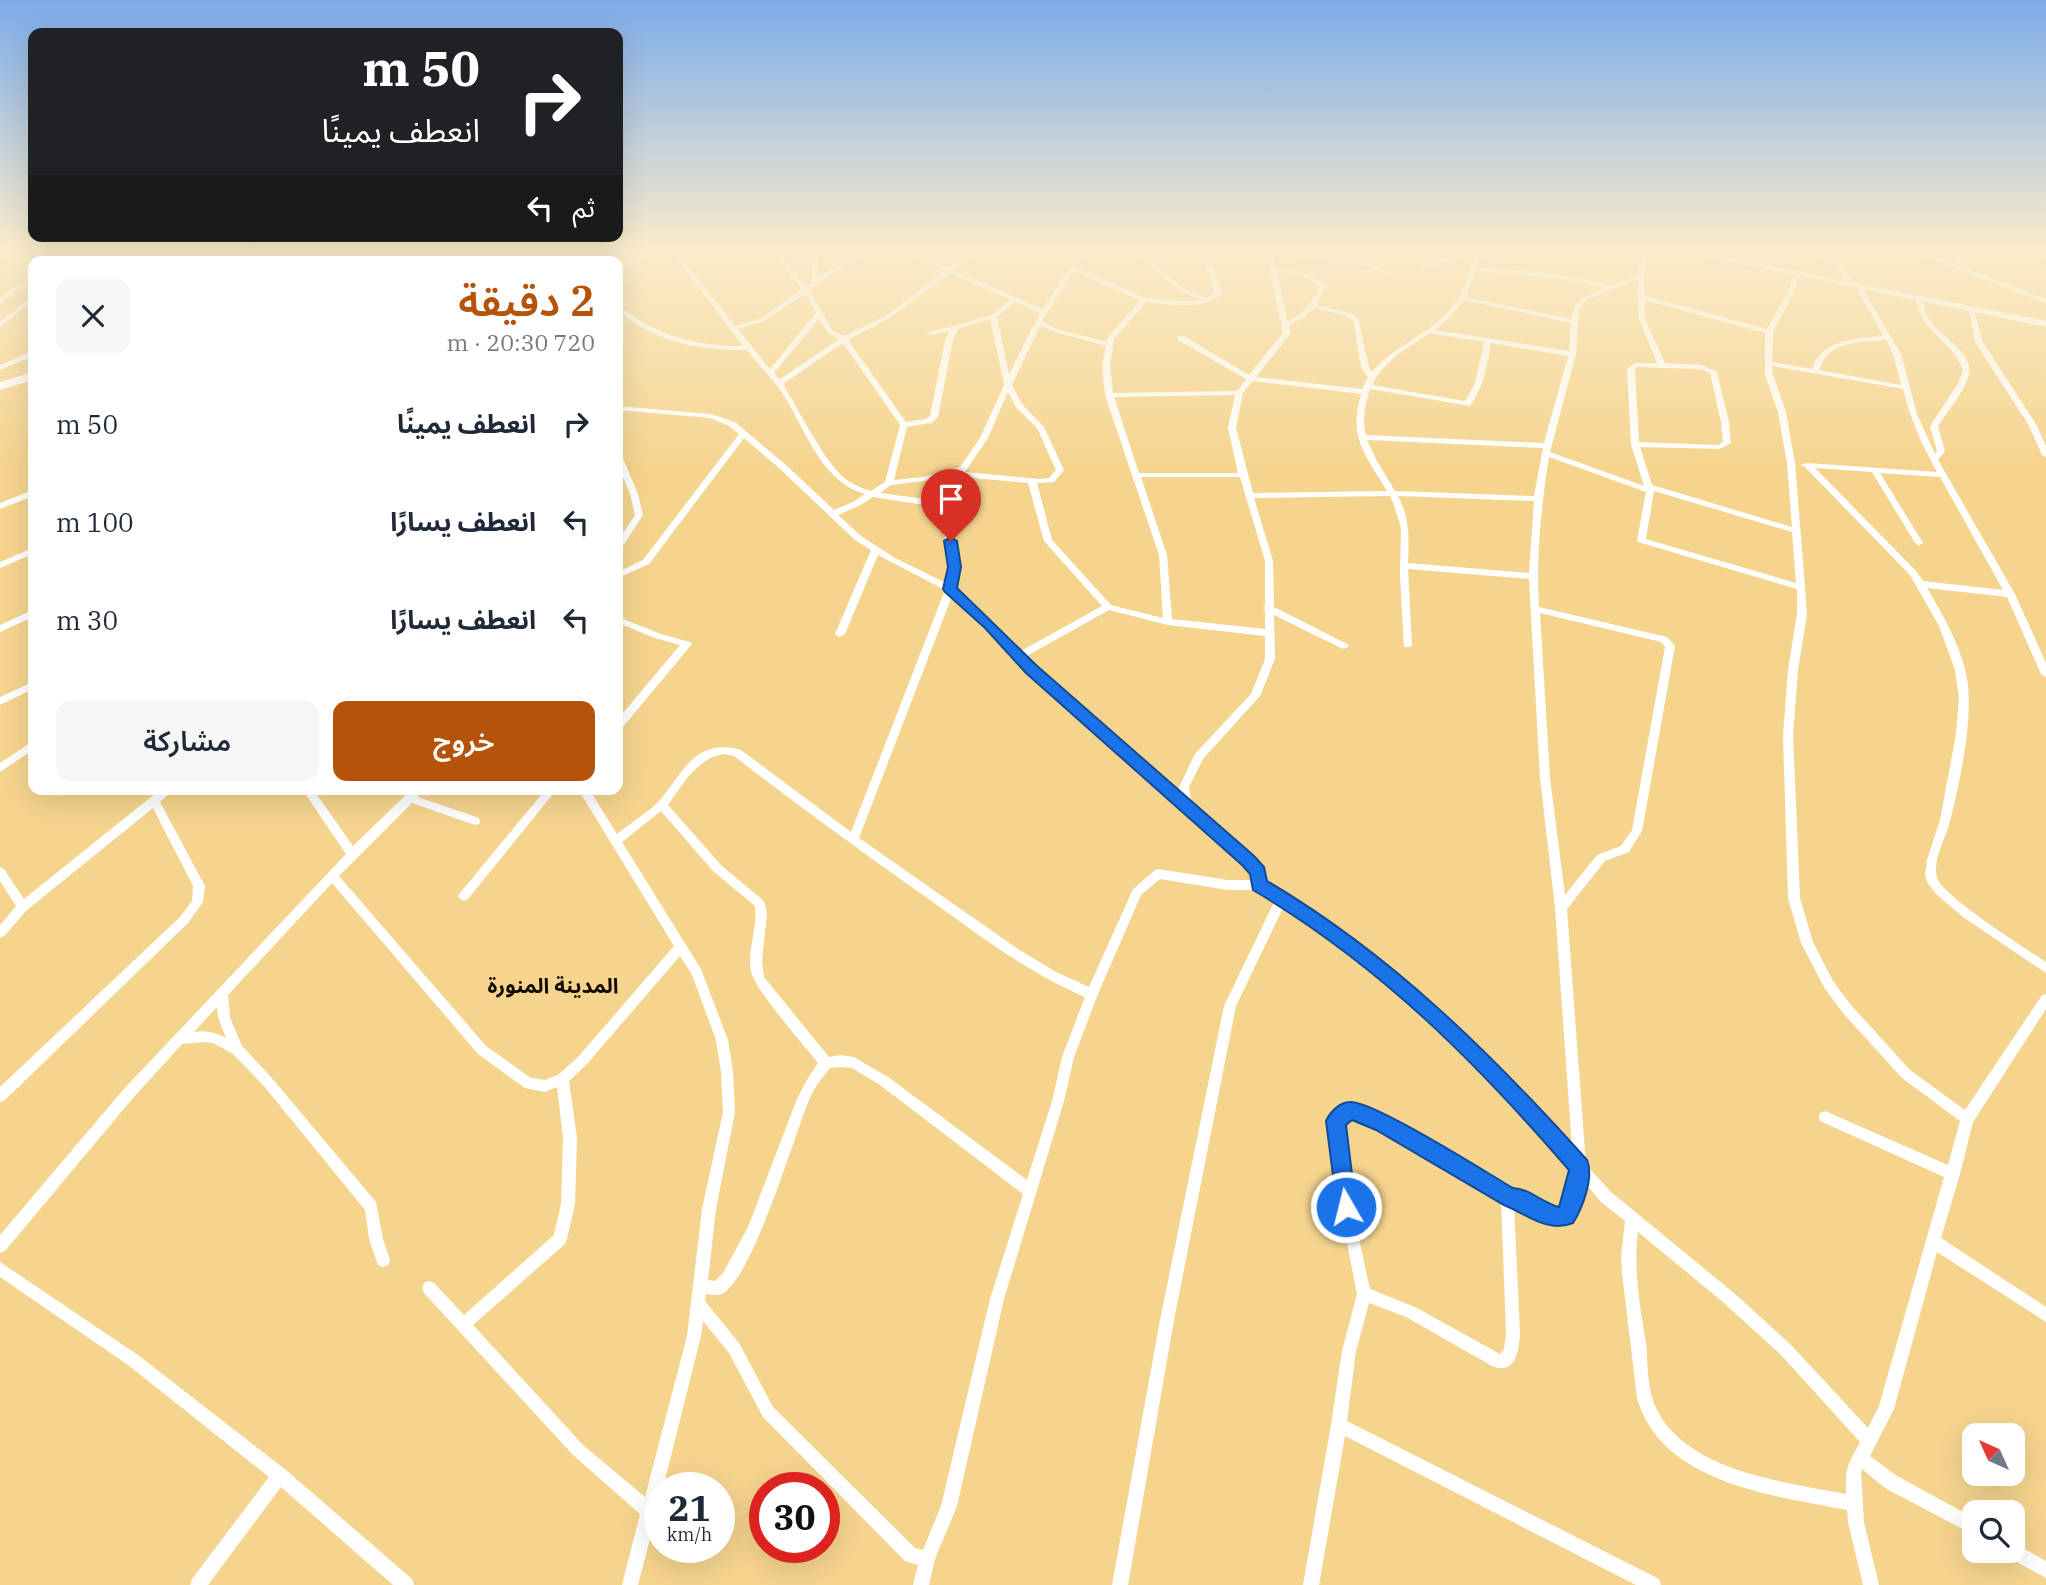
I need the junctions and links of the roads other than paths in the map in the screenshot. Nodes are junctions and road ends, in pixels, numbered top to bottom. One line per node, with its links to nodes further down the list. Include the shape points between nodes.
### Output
1 (633, 320): 36 (street, via 672,338 718,348)
2 (728, 320): 26 (street)
3 (762, 320): 26 (street)
4 (814, 320): 43 (street)
5 (823, 320): 33 (street, via 830,332)
6 (882, 320): 33 (street)
7 (980, 320): 27 (street)
8 (994, 320): 48 (street)
9 (1126, 320): 35 (street)
10 (1285, 320): 24 (street)
11 (1296, 320): 24 (street)
12 (1357, 320): 44 (street, via 1365,367)
13 (1443, 320): 28 (street)
14 (1568, 320): 22 (street)
15 (1643, 320): 40 (street)
16 (1726, 320): 29 (street)
17 (1776, 320): 29 (street)
18 (1877, 320): 32 (street)
19 (1924, 320): 63 (street, via 1960,354 1967,370 1934,426 1941,451)
20 (1973, 320): 62 (street, via 1979,342)
21 (2024, 320): 25 (street)
22 (1573, 321): 37 (street)
23 (1038, 322): 35 (street); 48 (street)
24 (1286, 324): 46 (street, via 1287,333)
25 (2046, 324)
26 (734, 328): 36 (street)
27 (954, 328): 30 (street); 57 (street, via 934,417)
28 (1428, 331): 34 (street); 44 (street, via 1398,351)
29 (1769, 332): 39 (street)
30 (930, 333)
31 (1181, 338): 46 (street)
32 (1887, 338): 42 (street, via 1853,341 1827,350 1817,359); 51 (street)
33 (844, 339): 47 (street); 57 (street)
34 (1488, 341): 37 (street); 52 (street, via 1473,396 1466,404)
35 (1110, 345): 55 (street, via 1106,366)
36 (749, 348): 43 (street)
37 (1572, 354): 61 (street)
38 (28, 355): 41 (street)
39 (1768, 363): 42 (street); 64 (street)
40 (1662, 365): 60 (street, via 1631,369); 60 (street, via 1713,372 1727,443 1720,447)
41 (0, 368)
42 (1815, 371): 51 (street)
43 (770, 373): 47 (street)
44 (1372, 377): 52 (street)
45 (28, 378): 50 (main road)
46 (1249, 378): 52 (street); 54 (street)
47 (779, 383): 76 (street, via 833,471 849,485)
48 (1008, 384): 67 (street); 72 (street, via 1019,405 1040,427 1060,470 1051,480)
49 (28, 385): 53 (main road)
50 (0, 386)
51 (1907, 388): 63 (street)
52 (1366, 389): 59 (street)
53 (0, 393)
54 (1239, 393): 55 (street); 70 (street, via 1232,428)
55 (1109, 395): 69 (street)
56 (623, 408): 58 (street, via 711,416)
57 (904, 425): 73 (street)
58 (743, 434): 82 (street); 90 (street, via 646,562)
59 (1362, 437): 61 (street); 75 (street)
60 (1635, 444): 74 (street)
61 (1546, 450): 74 (street); 79 (street)
62 (2046, 454)
63 (1934, 461): 71 (street)
64 (1791, 463): 65 (street); 83 (street)
65 (1807, 465): 68 (street); 92 (street)
66 (623, 468): 84 (street, via 639,515)
67 (963, 471): 72 (street); 73 (street); 80 (street)
68 (1875, 471): 71 (street); 85 (street)
69 (1135, 474): 70 (street); 101 (street, via 1163,555)
70 (1243, 475): 78 (street)
71 (1942, 475): 95 (street)
72 (1032, 481): 96 (street, via 1048,541)
73 (889, 483): 76 (street)
74 (1650, 489): 83 (street); 93 (street, via 1640,536 1643,542)
75 (1390, 493): 78 (street); 79 (street); 89 (street, via 1404,521)
76 (873, 494): 80 (street); 82 (street)
77 (28, 495): 81 (street)
78 (1250, 496): 97 (street, via 1269,561)
79 (1538, 499): 91 (street)
80 (941, 501): 94 (street, via 940,512 954,555)
81 (0, 506)
82 (832, 514): 86 (street)
83 (1794, 530): 93 (street)
84 (623, 539)
85 (1919, 543)
86 (876, 550): 94 (street); 104 (street)
87 (28, 553): 88 (street)
88 (0, 565)
89 (1404, 566): 91 (street); 105 (street)
90 (623, 573)
91 (1534, 576): 98 (street)
92 (1920, 584): 95 (street); 136 (street, via 1951,646 1963,683 1956,764 1931,880 1945,897)
93 (1801, 587): 146 (street, via 1788,748 1794,898 1807,943 1829,985 1872,1039 1906,1074)
94 (950, 589): 107 (street); 124 (street)
95 (2010, 594): 108 (street)
96 (1108, 607): 101 (street); 107 (street)
97 (1268, 608): 103 (street); 106 (street)
98 (1534, 609): 133 (street, via 1545,778); 133 (street, via 1664,639 1670,646 1637,831 1625,849 1601,858)
99 (28, 615): 102 (street)
100 (623, 622): 111 (street, via 687,644)
101 (1168, 622): 103 (street)
102 (0, 629)
103 (1269, 633): 121 (street, via 1270,659 1263,681 1246,708 1199,757 1184,787)
104 (839, 634)
105 (1407, 645)
106 (1344, 646)
107 (1018, 657): 121 (street)
108 (2046, 674)
109 (28, 687): 110 (street)
110 (0, 701)
111 (623, 719)
112 (28, 748): 113 (street)
113 (0, 768)
114 (161, 795): 120 (street)
115 (311, 795): 126 (street)
116 (412, 795): 126 (street)
117 (418, 795): 123 (street)
118 (547, 795): 130 (street)
119 (587, 795): 125 (street)
120 (154, 800): 132 (street); 144 (street, via 200,886 197,902 184,920)
121 (1186, 804): 129 (street, via 1248,860 1258,872)
122 (662, 805): 124 (street, via 699,759 724,748); 125 (street); 142 (street, via 717,868 760,904 755,967 759,979)
123 (475, 821)
124 (853, 840): 138 (street, via 1030,964)
125 (615, 841): 135 (street)
126 (352, 854): 128 (street)
127 (0, 872): 132 (street)
128 (332, 876): 137 (street); 143 (street, via 482,1050 529,1084 545,1086)
129 (1259, 885): 131 (street); 138 (street, via 1228,885 1168,874 1151,878 1137,892)
130 (464, 896)
131 (1282, 897): 147 (street, via 1426,1007 1514,1092); 178 (street, via 1230,1006)
132 (23, 907): 134 (street)
133 (1561, 908): 147 (street)
134 (0, 933)
135 (681, 947): 143 (street); 156 (street, via 712,1007 727,1072 729,1112 709,1209)
136 (2046, 968)
137 (222, 993): 140 (street); 141 (street, via 224,1017)
138 (1092, 994): 149 (street, via 1068,1057)
139 (2046, 999): 146 (street)
140 (181, 1039): 141 (street, via 205,1036); 153 (street, via 128,1094)
141 (237, 1050): 154 (street, via 371,1207)
142 (826, 1063): 149 (street, via 853,1063 884,1081); 156 (street, via 804,1098 731,1277 718,1288)
143 (562, 1079): 161 (street, via 570,1138 568,1204 560,1239)
144 (0, 1096)
145 (1825, 1117): 148 (street)
146 (1968, 1119): 148 (street)
147 (1580, 1167): 150 (street, via 1566,1215 1559,1218); 151 (street)
148 (1953, 1174): 152 (street)
149 (1029, 1190): 172 (street, via 997,1299 948,1506)
150 (1511, 1198): 158 (street, via 1506,1213 1513,1333 1511,1352 1504,1361 1410,1312); 158 (street, via 1383,1123 1356,1111 1340,1116 1336,1121 1339,1163)
151 (1632, 1220): 163 (street, via 1786,1350); 167 (street, via 1628,1262 1636,1331 1647,1404 1662,1432 1688,1456 1721,1471)
152 (1934, 1242): 160 (street); 163 (street, via 1886,1409)
153 (0, 1246)
154 (383, 1260)
155 (0, 1269): 166 (street, via 133,1360)
156 (700, 1286): 159 (street)
157 (429, 1288): 161 (street)
158 (1364, 1294): 162 (street, via 1349,1351)
159 (698, 1303): 165 (street, via 694,1336); 172 (street, via 734,1348 768,1412 911,1555)
160 (2046, 1315)
161 (463, 1325): 168 (street, via 578,1450)
162 (1339, 1425): 179 (street); 180 (street)
163 (1869, 1441): 164 (street)
164 (1859, 1457): 167 (street, via 1853,1471); 169 (street, via 1891,1482)
165 (658, 1472)
166 (280, 1476): 174 (street); 175 (street)
167 (1853, 1503): 181 (street)
168 (644, 1507)
169 (1962, 1520)
170 (644, 1527): 176 (street)
171 (2025, 1558): 173 (street)
172 (926, 1559): 177 (street)
173 (2046, 1570)
174 (198, 1585)
175 (406, 1585)
176 (630, 1585)
177 (921, 1585)
178 (1120, 1585)
179 (1311, 1585)
180 (1653, 1585)
181 (1871, 1585)

